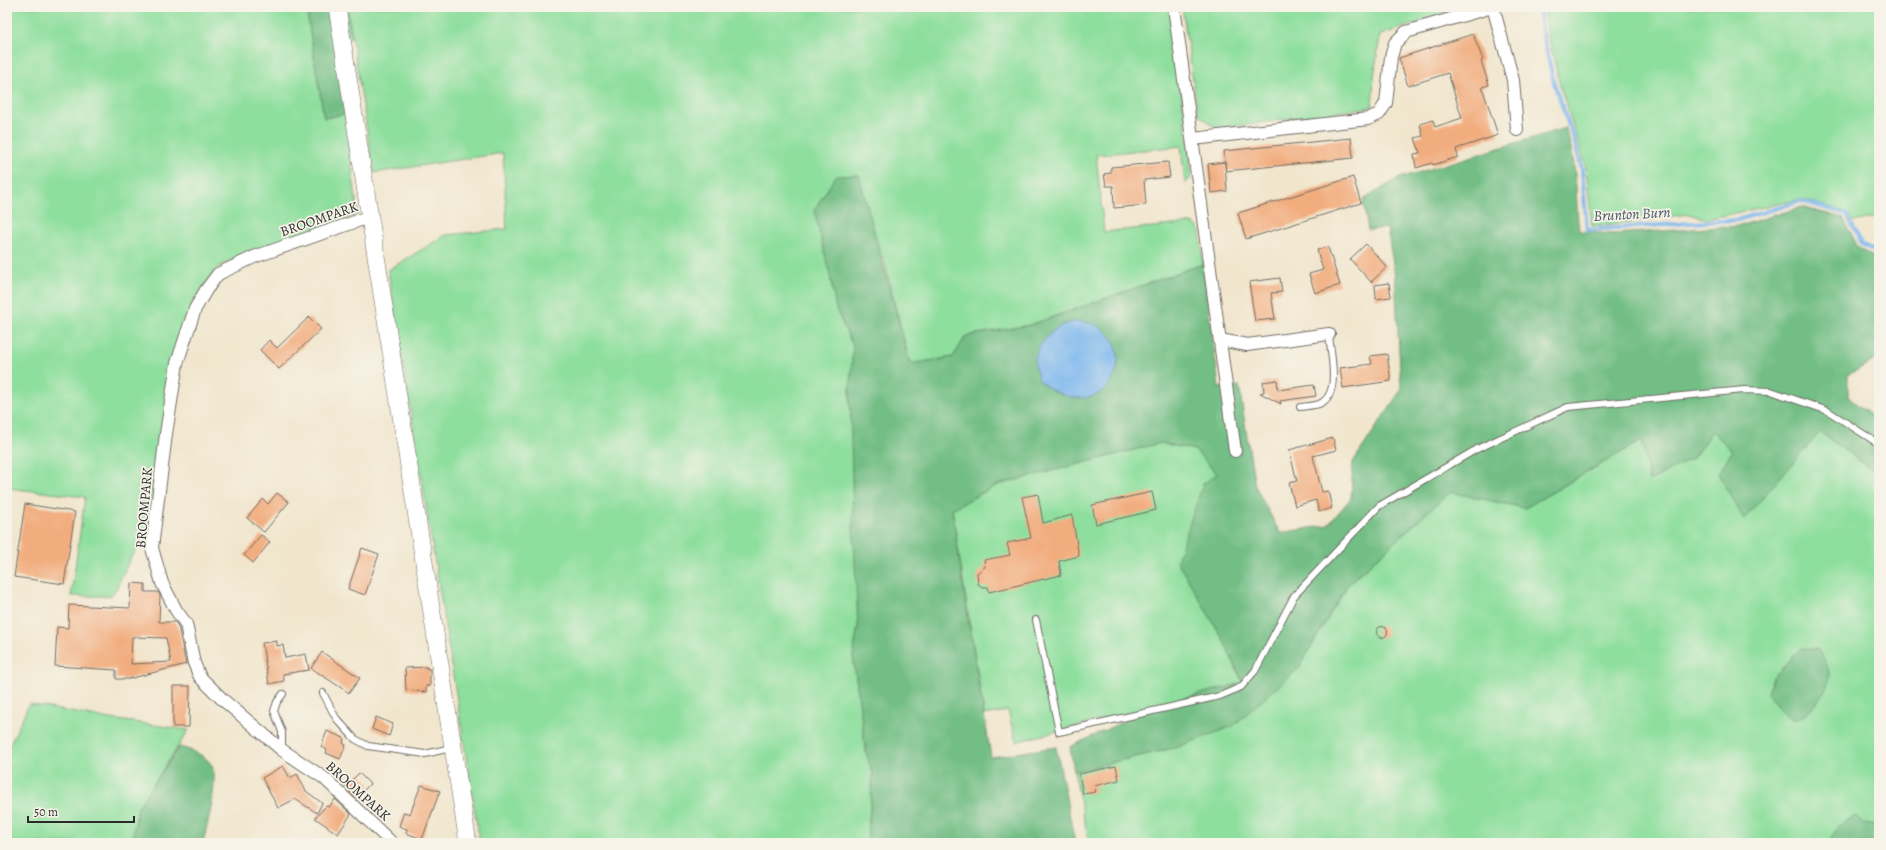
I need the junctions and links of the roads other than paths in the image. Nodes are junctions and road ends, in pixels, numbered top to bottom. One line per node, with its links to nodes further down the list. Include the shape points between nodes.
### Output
1 (337, 7): 6 (main road)
2 (1174, 7): 5 (street)
3 (1492, 7): 4 (street, via 1513,80); 5 (street, via 1406,32 1395,43 1386,103 1379,114 1368,119)
4 (1517, 130)
5 (1193, 139): 8 (street)
6 (369, 217): 15 (main road); 16 (street, BROOMPARK, via 254,258 218,274 195,309 176,371 152,548 162,583 186,624 194,663 200,677 222,700)
7 (1329, 334): 8 (street, via 1247,345); 9 (lane, via 1334,375 1328,398 1319,404)
8 (1220, 340): 11 (street)
9 (1300, 407)
10 (1879, 444): 12 (lane, via 1828,411 1771,391 1744,390 1568,407 1477,449 1379,506 1294,596 1255,671 1241,687 1220,696 1059,732)
11 (1234, 451)
12 (1036, 620)
13 (324, 693): 15 (lane, via 336,718 354,739 368,746 425,754)
14 (284, 694): 16 (lane, via 277,702 274,712 282,732)
15 (453, 748): 18 (main road)
16 (282, 750): 17 (street, BROOMPARK, via 324,778)
17 (392, 843)
18 (468, 843)

